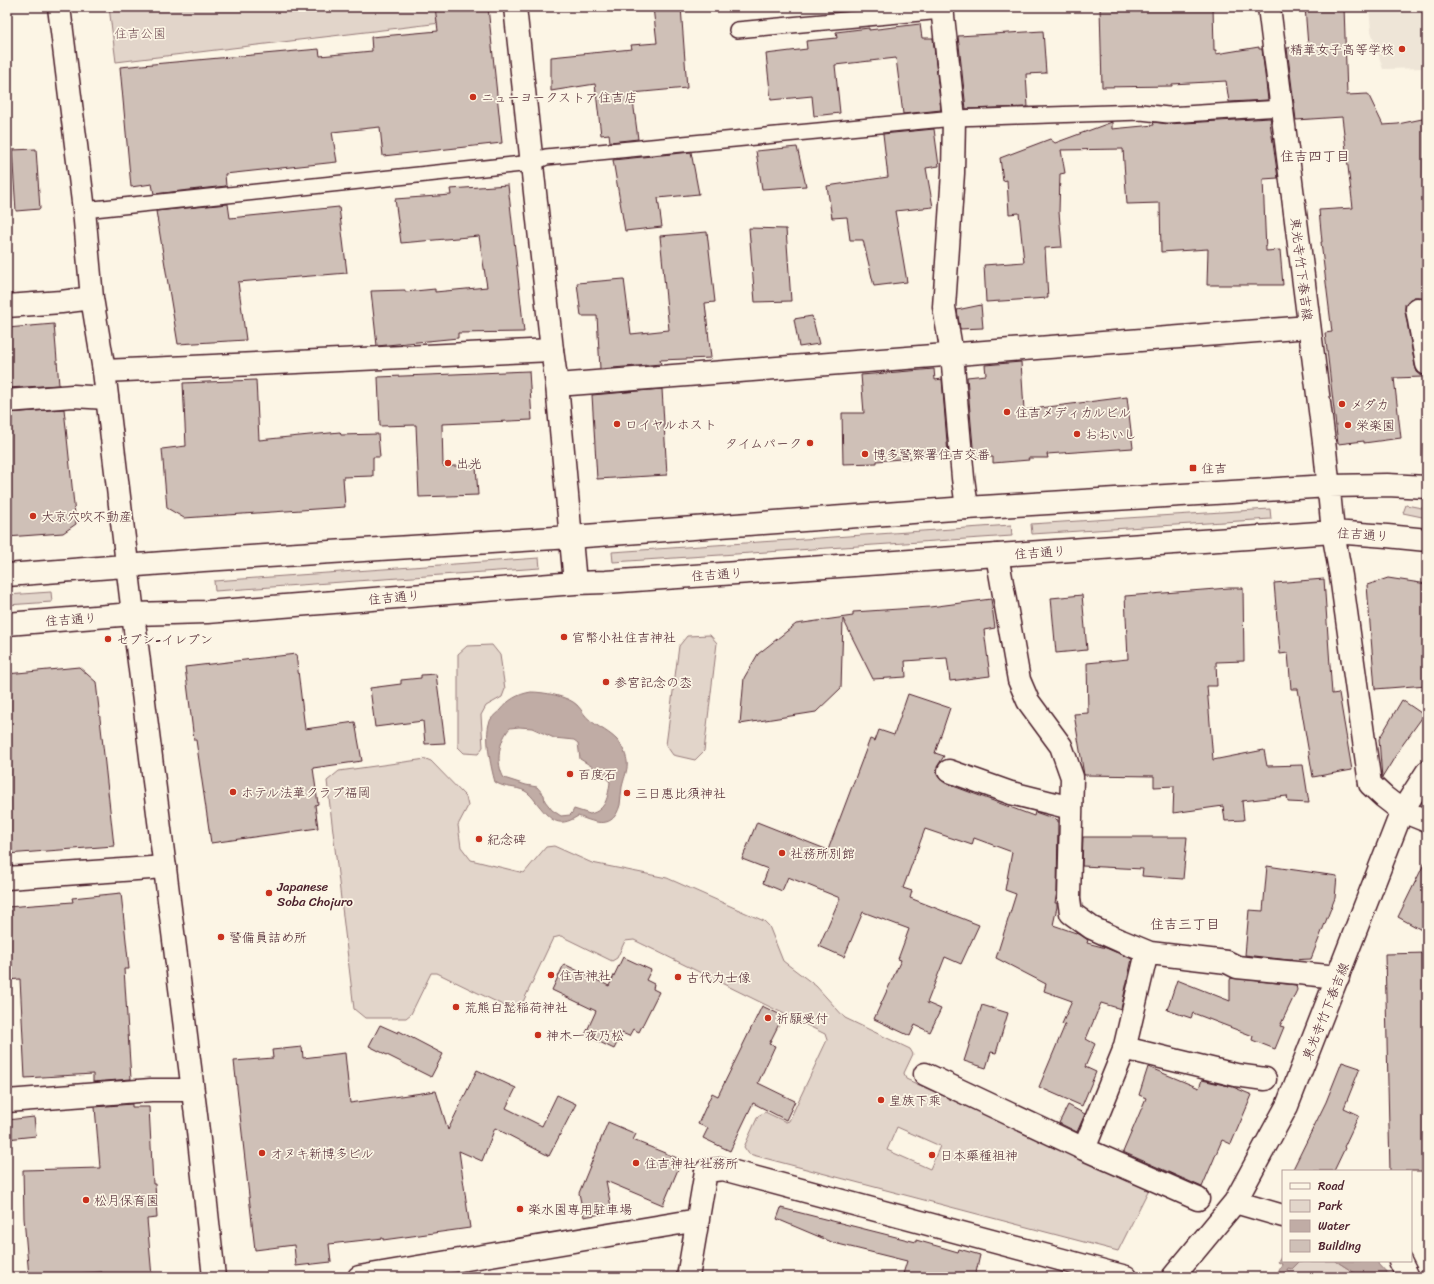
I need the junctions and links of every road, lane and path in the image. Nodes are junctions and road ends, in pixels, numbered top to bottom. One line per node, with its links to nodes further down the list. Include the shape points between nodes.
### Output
1 (59, 7): 9 (street)
2 (515, 7): 8 (street)
3 (1269, 7): 6 (street, 東光寺竹下春吉線)
4 (942, 9): 5 (lane); 7 (street)
5 (737, 30)
6 (1282, 108): 7 (lane, via 1168,115 1141,112); 13 (street, 東光寺竹下春吉線)
7 (954, 118): 8 (lane, via 546,157); 15 (street, via 944,307)
8 (532, 163): 9 (lane); 14 (street)
9 (84, 210): 10 (street)
10 (92, 298): 11 (street); 17 (street)
11 (7, 306)
12 (1417, 309): 16 (street)
13 (1309, 327): 15 (street); 21 (street, 東光寺竹下春吉線)
14 (552, 350): 17 (street); 18 (street)
15 (952, 354): 18 (street); 23 (street)
16 (1427, 364)
17 (104, 371): 19 (street)
18 (557, 384): 25 (street)
19 (107, 398): 20 (street, via 73,396); 28 (street)
20 (7, 401)
21 (1329, 486): 22 (street, via 1387,484); 23 (street); 24 (street, 東光寺竹下春吉線)
22 (1427, 487)
23 (967, 508): 25 (street)
24 (1333, 532): 26 (street, 住吉通り); 27 (street, 住吉通り); 36 (street, 東光寺竹下春吉線, via 1370,784)
25 (571, 536): 28 (street); 30 (street)
26 (1427, 540)
27 (997, 555): 30 (street, 住吉通り); 35 (street, via 1019,680 1028,701 1061,746 1072,777)
28 (127, 567): 29 (street); 31 (street)
29 (7, 575)
30 (576, 583): 31 (street, 住吉通り, via 207,612)
31 (132, 614): 32 (street, 住吉通り); 38 (street)
32 (7, 624)
33 (949, 771): 35 (street, via 1011,793)
34 (1427, 772): 36 (street, 東光寺竹下春吉線)
35 (1071, 808): 40 (street, via 1069,899 1072,913 1092,928)
36 (1402, 811): 37 (street, 東光寺竹下春吉線); 41 (street, 東光寺竹下春吉線)
37 (1427, 821)
38 (165, 867): 39 (street); 45 (street)
39 (7, 878)
40 (1147, 952): 41 (street, via 1227,962 1237,967); 42 (street)
41 (1338, 978): 49 (street, 東光寺竹下春吉線, via 1287,1106)
42 (1124, 1048): 44 (street, via 1236,1075); 47 (street)
43 (925, 1074): 47 (street)
44 (1265, 1079)
45 (192, 1090): 46 (street, via 152,1090); 53 (street)
46 (7, 1101)
47 (1084, 1149): 48 (street)
48 (1198, 1199)
49 (1235, 1202): 50 (street); 57 (street, 東光寺竹下春吉線)
50 (1282, 1216)
51 (698, 1220): 54 (street); 55 (street); 56 (street, via 706,1171 723,1169)
52 (1400, 1262): 58 (street)
53 (214, 1277)
54 (360, 1277)
55 (688, 1277)
56 (1126, 1277)
57 (1173, 1277)
58 (1408, 1277)

